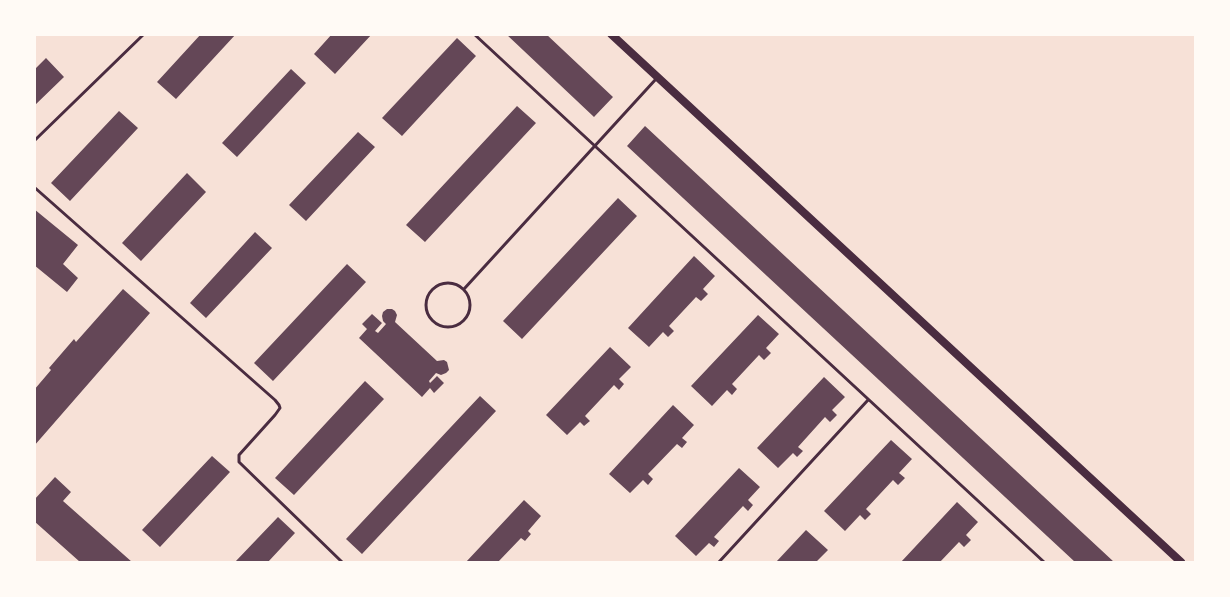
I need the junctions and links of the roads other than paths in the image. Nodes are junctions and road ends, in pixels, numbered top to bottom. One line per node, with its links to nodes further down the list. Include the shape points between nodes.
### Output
1 (144, 34): 5 (lane)
2 (474, 34): 6 (lane)
3 (611, 34): 4 (street)
4 (658, 78): 6 (lane); 13 (street)
5 (34, 141)
6 (595, 146): 8 (lane); 9 (lane)
7 (34, 187): 10 (lane, via 279,405 275,415 239,455 239,462)
8 (464, 289): 8 (lane, via 449,282 430,292 425,306 431,321 445,328 460,324 471,305)
9 (868, 400): 11 (lane); 12 (lane)
10 (342, 562)
11 (719, 562)
12 (1044, 562)
13 (1182, 562)

